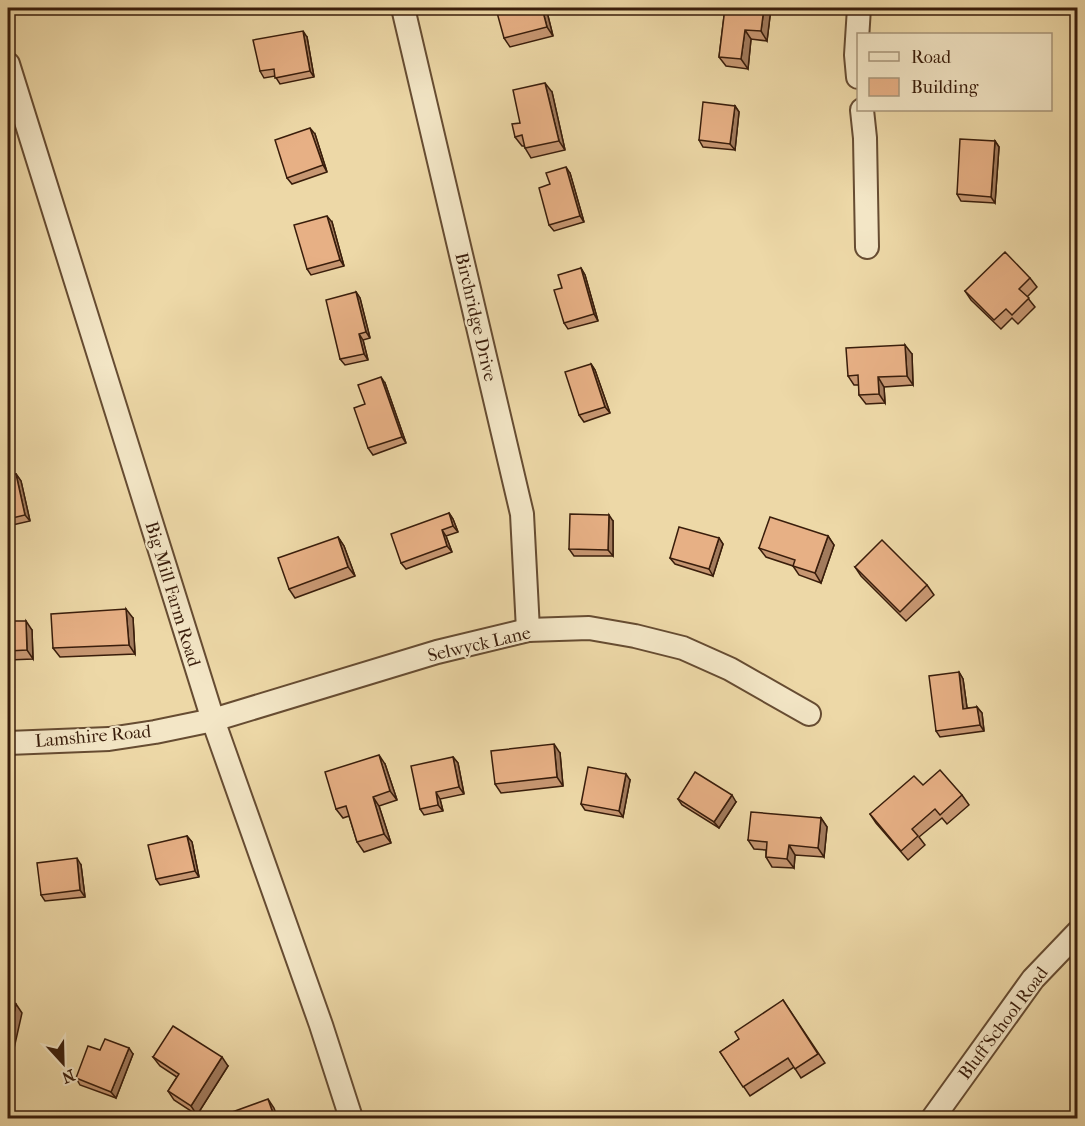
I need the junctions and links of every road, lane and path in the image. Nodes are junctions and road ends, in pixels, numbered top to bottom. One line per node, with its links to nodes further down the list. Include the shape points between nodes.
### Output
1 (403, 8): 9 (street, Birchridge Drive, via 522,514)
2 (859, 8): 3 (street)
3 (857, 33)
4 (857, 39): 6 (street)
5 (8, 64): 11 (street, Big Mill Farm Road)
6 (857, 66)
7 (862, 111): 8 (street)
8 (867, 247)
9 (528, 630): 10 (street, Selwyck Lane, via 589,628 683,648 730,669); 11 (street, Selwyck Lane, via 436,652)
10 (809, 714)
11 (213, 720): 12 (street, Lamshire Road, via 109,739); 14 (street, Big Mill Farm Road)
12 (8, 742)
13 (1077, 932): 15 (street, Bluff School Road, via 1033,979)
14 (351, 1119)
15 (933, 1119)

